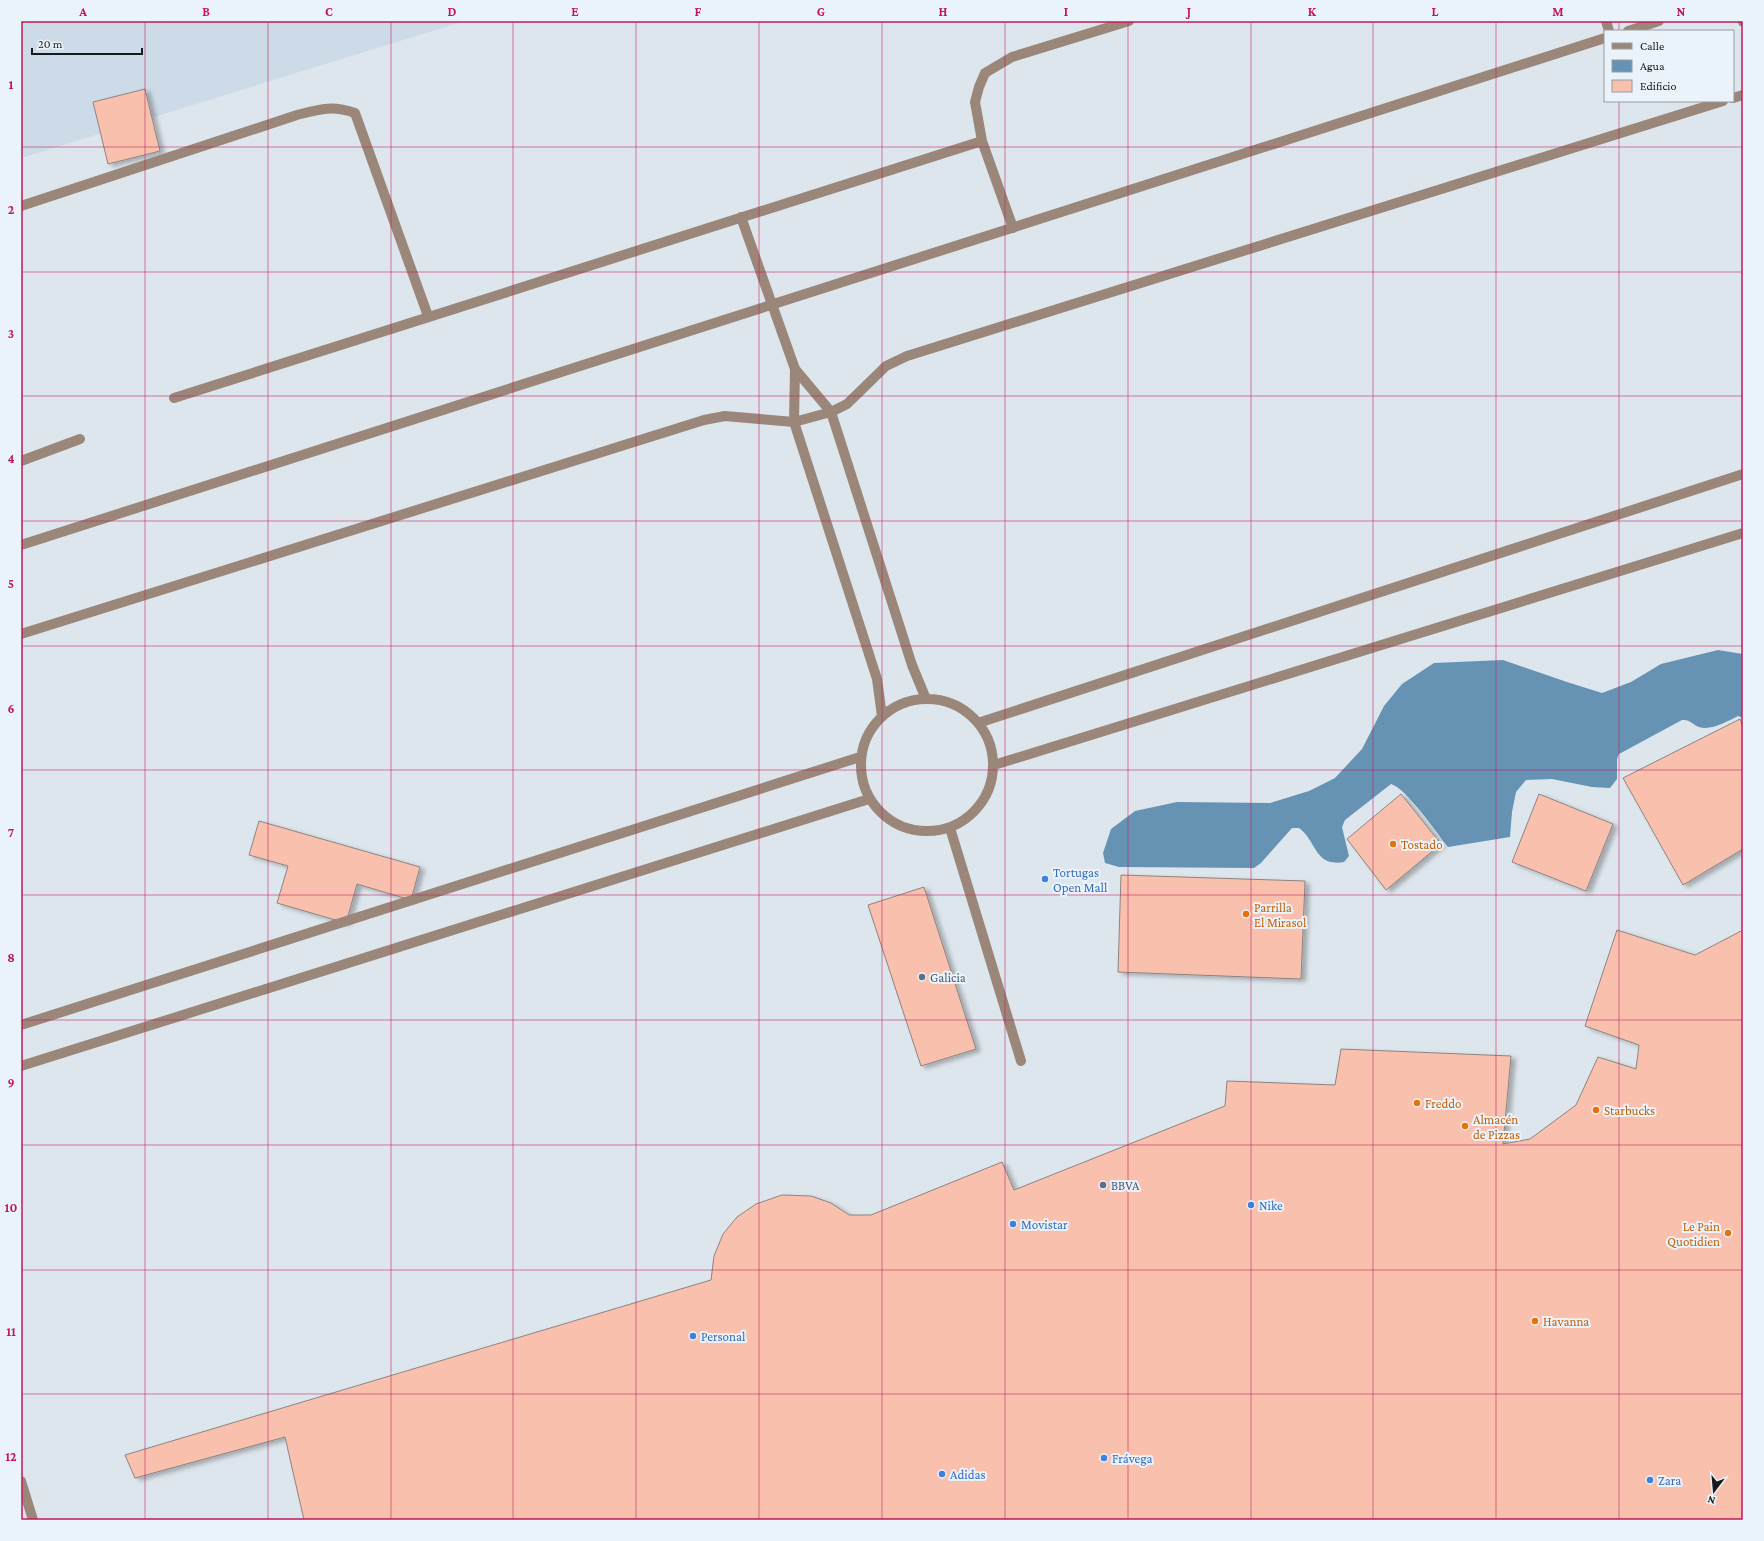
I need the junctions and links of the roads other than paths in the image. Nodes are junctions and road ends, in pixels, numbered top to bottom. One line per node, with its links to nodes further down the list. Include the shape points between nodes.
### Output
1 (1129, 21): 6 (street, via 1012,57 985,73 975,102)
2 (1659, 21): 3 (street)
3 (1631, 30)
4 (1604, 38): 9 (street)
5 (1720, 102): 14 (street, via 907,356 886,366 848,404)
6 (982, 141): 8 (street); 9 (street)
7 (21, 206): 11 (street, via 297,115 324,108 343,109 355,113)
8 (741, 217): 10 (street); 11 (street)
9 (1013, 228): 10 (street)
10 (773, 305): 12 (street); 20 (street)
11 (428, 316): 13 (street)
12 (795, 369): 14 (street); 15 (street)
13 (174, 398)
14 (831, 412): 15 (street); 22 (street, via 912,665)
15 (794, 422): 21 (street, via 725,416 704,420); 23 (street, via 877,679)
16 (80, 439): 17 (street)
17 (21, 461)
18 (1743, 474): 24 (street)
19 (1743, 533): 26 (street)
20 (21, 545)
21 (21, 634)
22 (926, 698): 23 (street, via 895,707); 24 (street, via 963,709)
23 (882, 716): 25 (street, via 871,728)
24 (978, 723): 26 (street, via 989,742)
25 (860, 757): 27 (street, via 861,779); 29 (street)
26 (994, 764): 28 (street, via 991,785 982,803 968,818)
27 (869, 799): 28 (street, via 880,814 914,831 932,832); 31 (street)
28 (950, 828): 30 (street)
29 (21, 1025)
30 (1021, 1062)
31 (21, 1066)
32 (21, 1481): 33 (street)
33 (33, 1520)

